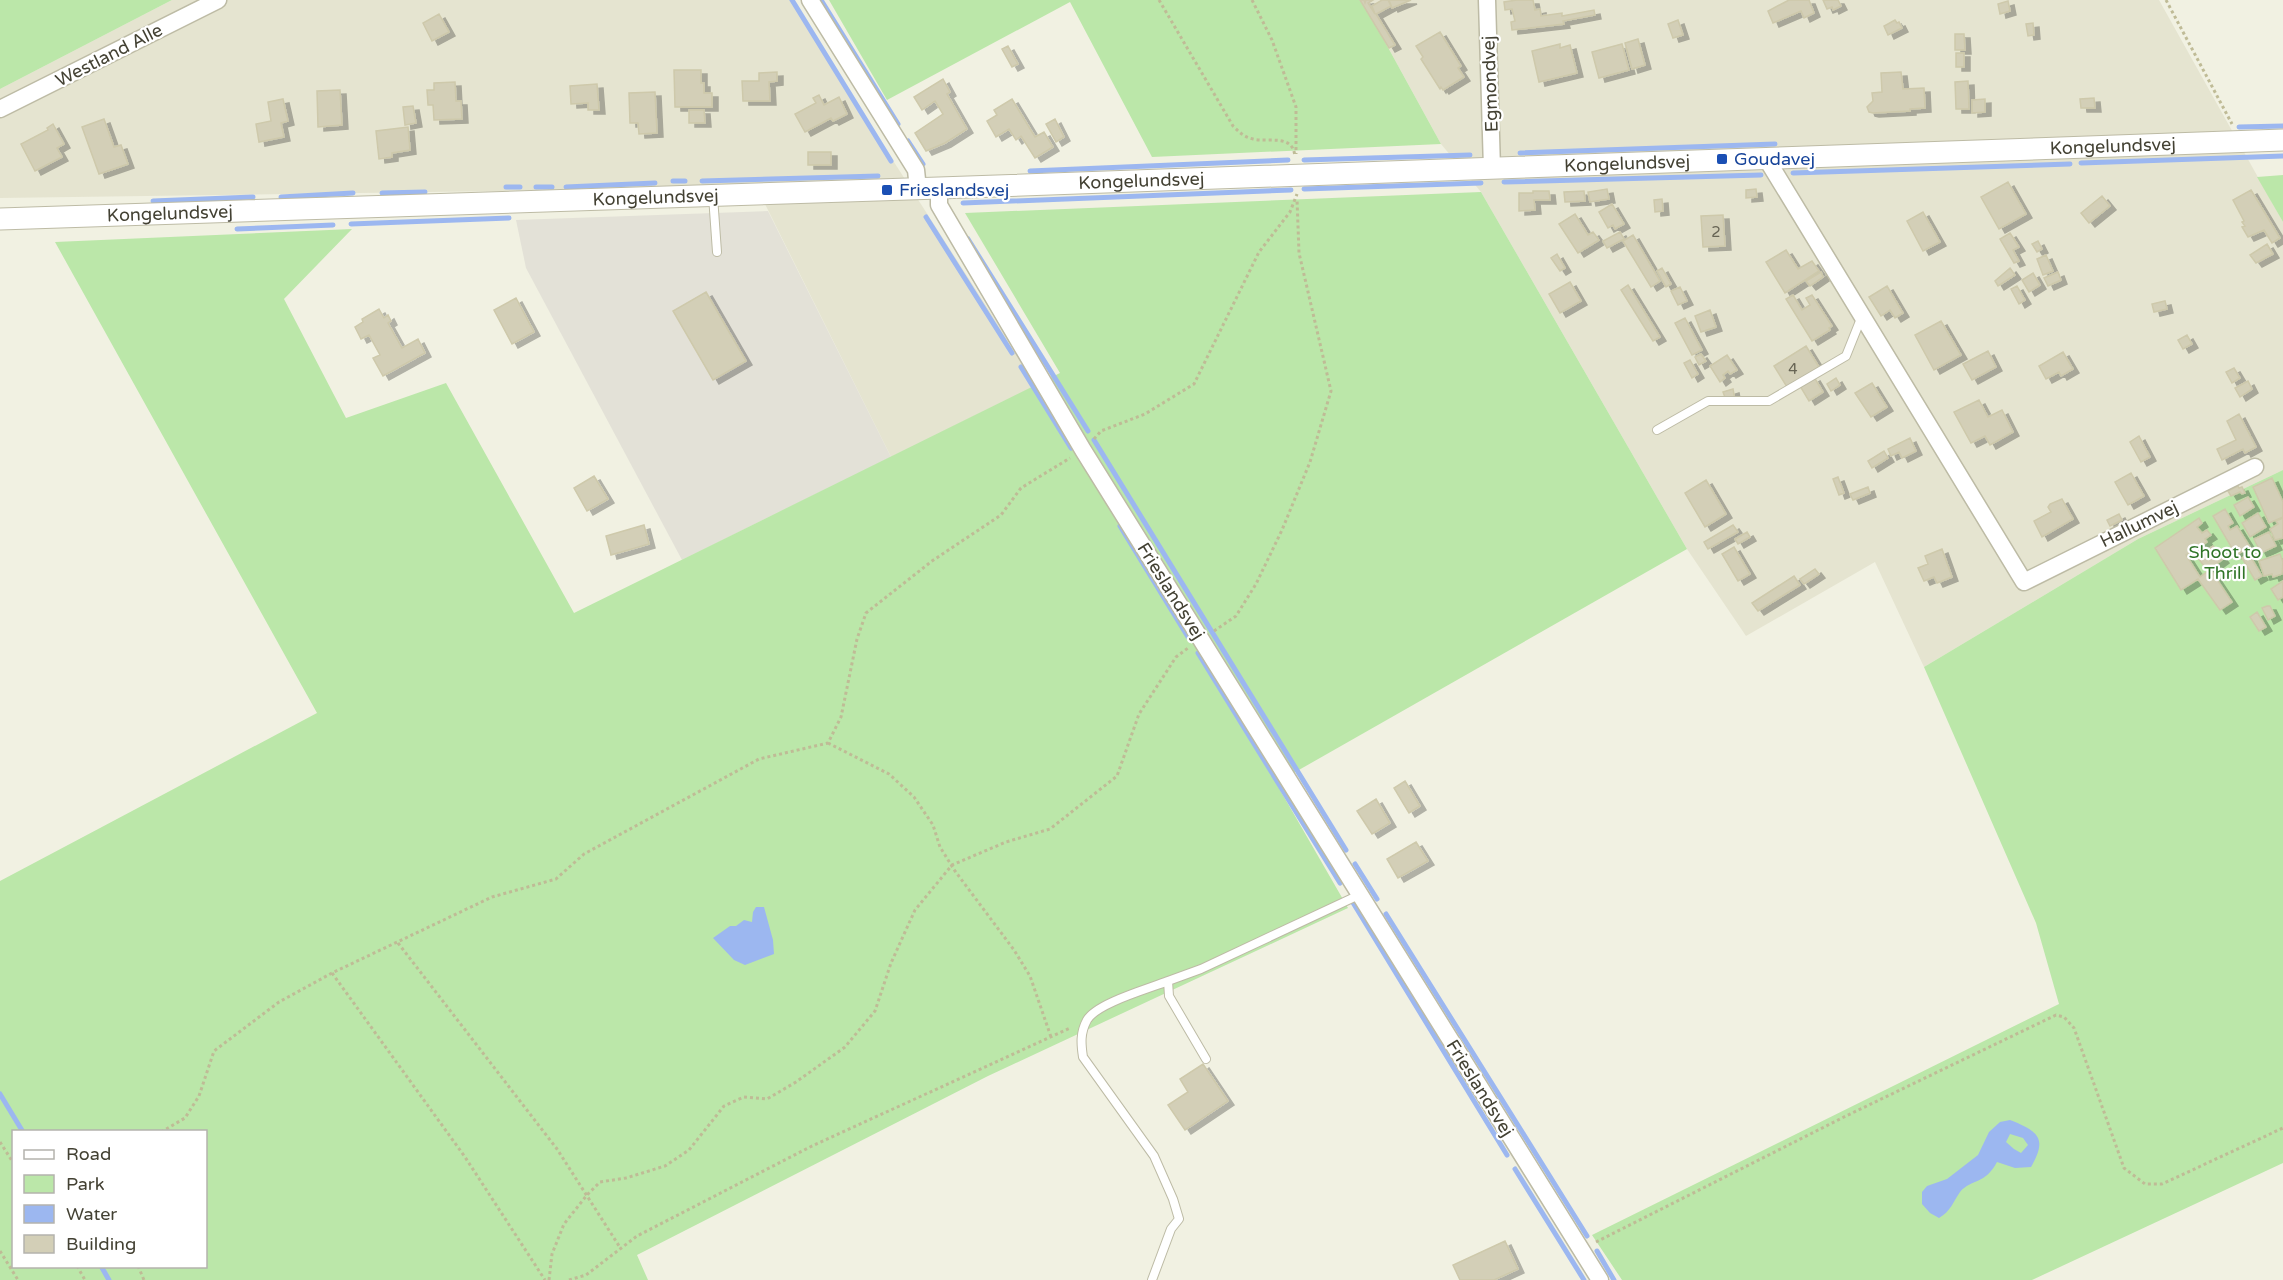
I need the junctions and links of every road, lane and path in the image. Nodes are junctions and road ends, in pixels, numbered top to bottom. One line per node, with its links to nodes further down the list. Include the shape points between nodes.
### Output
1 (218, 0): 7 (street, Westland Alle)
2 (810, 0): 13 (street, Frieslandsvej)
3 (1159, 0): 12 (path, via 1233,126 1253,139 1285,141 1292,146)
4 (1252, 0): 12 (path, via 1272,40 1296,107)
5 (1487, 0): 11 (street, Egmondvej)
6 (2166, 0): 9 (path)
7 (0, 109)
8 (2283, 140): 9 (street, Kongelundsvej)
9 (2242, 141): 10 (street, Kongelundsvej)
10 (1766, 158): 11 (street, Kongelundsvej); 17 (street)
11 (1492, 169): 12 (street, Kongelundsvej)
12 (1296, 176): 13 (street, Kongelundsvej); 19 (path, via 1297,195 1290,212 1259,252 1194,384 1145,414 1101,431); 21 (path, via 1299,253 1330,392 1310,462 1261,575 1236,616)
13 (928, 189): 14 (street, Kongelundsvej); 19 (street, Frieslandsvej)
14 (713, 196): 15 (street, Kongelundsvej); 16 (lane)
15 (0, 219)
16 (717, 252)
17 (1862, 316): 18 (lane, via 1846,356 1769,400 1708,401); 20 (street, Hallumvej, via 2024,582)
18 (1657, 430)
19 (1083, 450): 22 (street, Frieslandsvej); 23 (path, via 1021,488 1001,515 932,561 866,613 841,717)
20 (2255, 467)
21 (1218, 628)
22 (1201, 640): 24 (path, via 1176,657 1139,714 1117,776 1050,829); 25 (street, Frieslandsvej)
23 (828, 743): 24 (path, via 889,774 914,797 933,825); 26 (path, via 759,759 584,854 556,879 492,897)
24 (951, 865): 30 (path, via 1030,976); 36 (path, via 915,910 875,1011 846,1047 767,1099 744,1097 724,1106 690,1150 665,1166 600,1182)
25 (1359, 896): 28 (lane); 38 (street, Frieslandsvej)
26 (398, 943): 27 (path); 36 (path, via 557,1149)
27 (332, 973): 33 (path, via 279,1002 214,1051 199,1096 185,1118); 41 (path, via 465,1157)
28 (1168, 981): 29 (lane, via 1103,1007); 31 (lane, via 1169,996)
29 (1088, 1019): 30 (path); 44 (lane, via 1080,1039 1083,1057 1154,1156 1179,1219)
30 (1052, 1038): 37 (path, via 810,1147 637,1236)
31 (1206, 1059)
32 (2283, 1128): 38 (path, via 2162,1184 2145,1184 2124,1168 2074,1028 2064,1017 2056,1015)
33 (163, 1130)
34 (0, 1143): 35 (path)
35 (12, 1161)
36 (587, 1195): 37 (path); 42 (path, via 564,1224 552,1254)
37 (621, 1249): 43 (path, via 586,1275)
38 (1581, 1250): 45 (street, Frieslandsvej)
39 (0, 1251): 40 (path)
40 (18, 1280)
41 (545, 1280)
42 (549, 1280)
43 (570, 1280)
44 (1152, 1280)
45 (1600, 1280)

